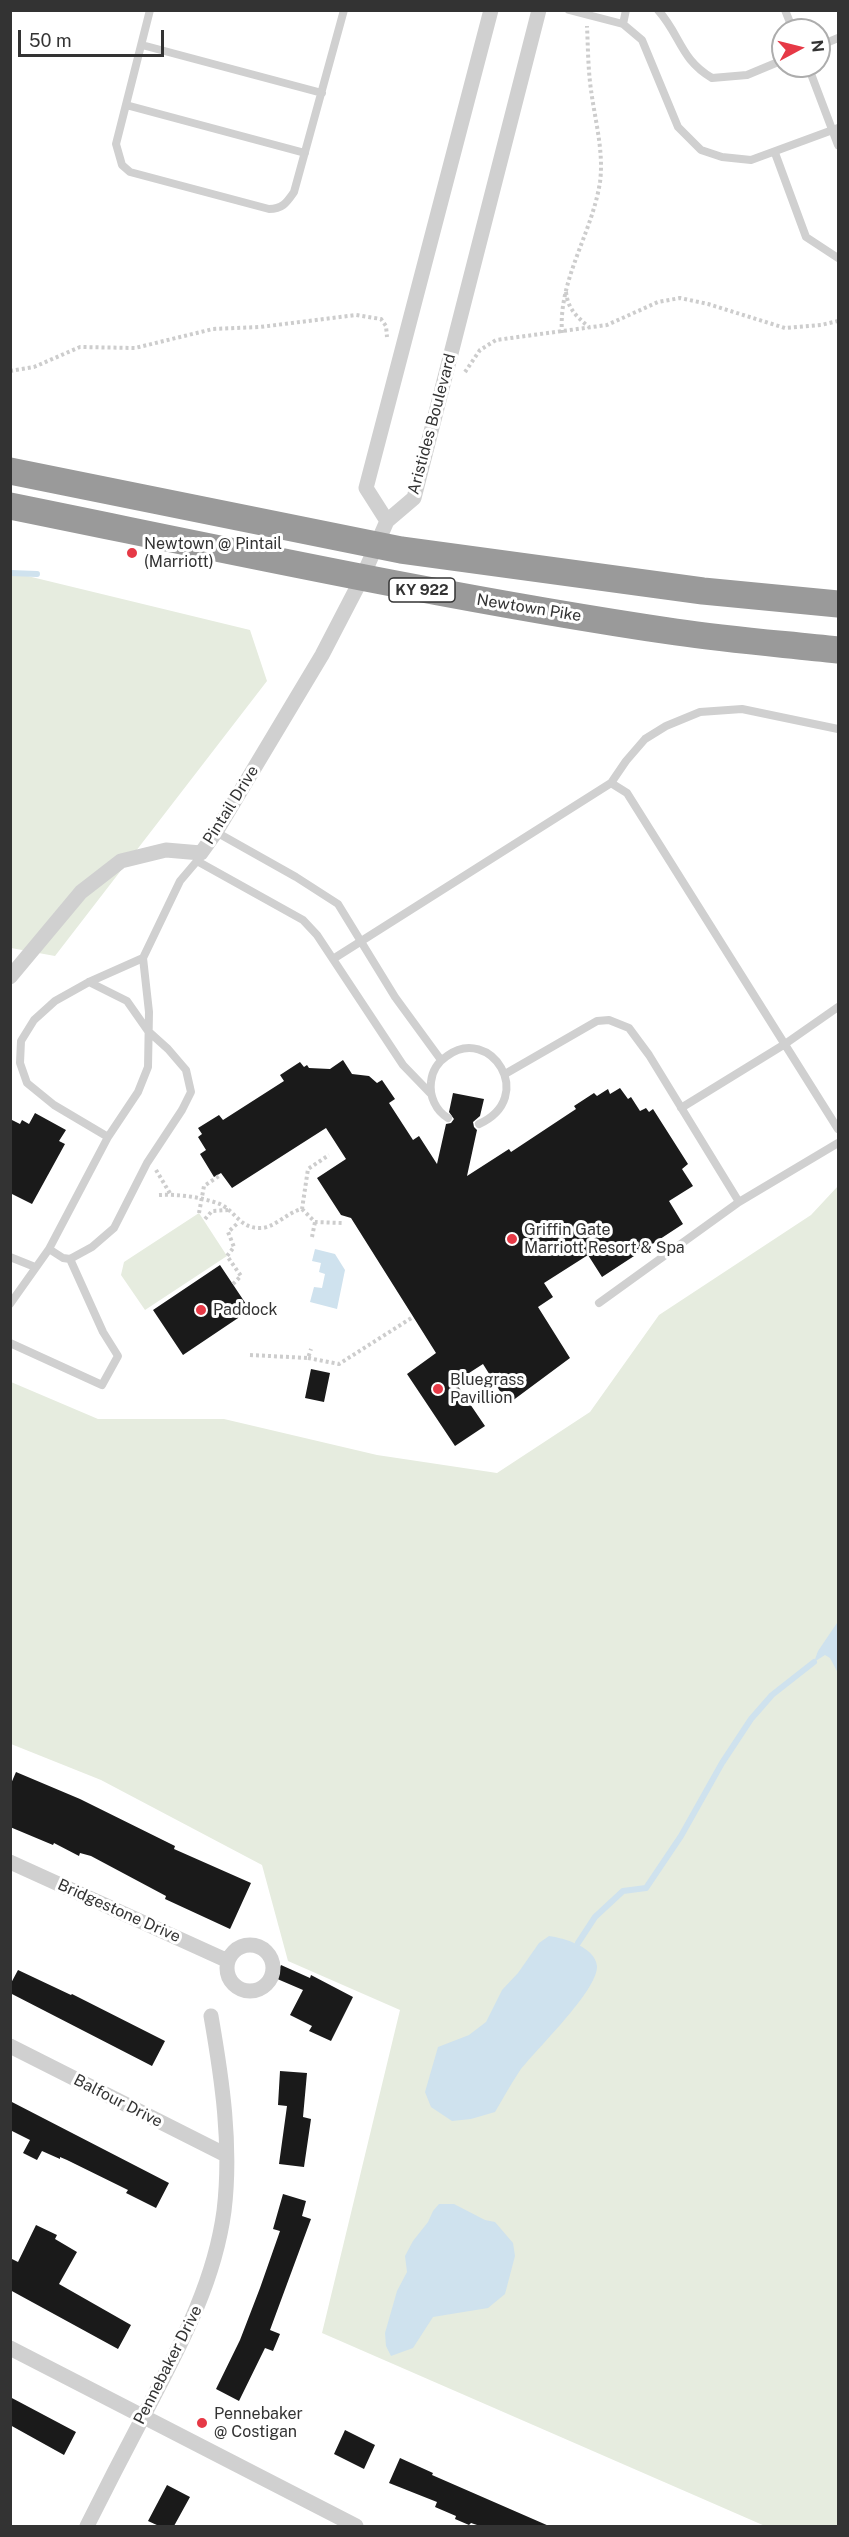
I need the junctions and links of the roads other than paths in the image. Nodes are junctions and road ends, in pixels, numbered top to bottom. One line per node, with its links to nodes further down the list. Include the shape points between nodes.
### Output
1 (150, 10): 9 (lane)
2 (344, 10): 12 (lane)
3 (491, 10): 21 (street, via 366,488)
4 (539, 10): 21 (street, Aristides Boulevard, via 414,498)
5 (569, 10): 8 (lane)
6 (626, 10): 8 (lane)
7 (658, 10): 10 (lane, via 680,40 687,58 712,78 747,75)
8 (623, 24): 17 (lane, via 642,40 678,127 701,150 751,160)
9 (142, 45): 12 (lane); 13 (lane)
10 (771, 65)
11 (813, 78): 14 (lane)
12 (322, 93): 16 (lane)
13 (126, 105): 16 (lane); 16 (lane, via 116,144 122,165 130,172 278,209 294,192)
14 (836, 129): 15 (lane); 17 (lane)
15 (838, 145)
16 (305, 153)
17 (775, 153): 18 (lane, via 806,237)
18 (838, 258)
19 (10, 471): 22 (highway, KY 922)
20 (10, 506): 23 (highway, Newtown Pike / KY 922)
21 (387, 521): 22 (street, Pintail Drive)
22 (376, 546): 23 (street, Pintail Drive); 24 (highway, KY 922, via 703,591)
23 (362, 578): 25 (highway, Newtown Pike / KY 922, via 678,633); 28 (street, Pintail Drive, via 322,655)
24 (838, 604)
25 (838, 650)
26 (838, 729): 27 (lane, via 742,709 700,712 645,739)
27 (611, 783): 30 (lane); 37 (lane, via 627,793)
28 (216, 832): 29 (street, Pintail Drive); 30 (lane, via 338,904)
29 (199, 857): 31 (lane, via 180,881); 32 (lane, via 303,920); 33 (street, Pintail Drive, via 166,850 122,861 81,892)
30 (361, 942): 32 (lane); 38 (lane)
31 (143, 958): 34 (lane); 36 (lane)
32 (333, 959): 40 (lane, via 403,1065)
33 (10, 977)
34 (89, 982): 36 (lane, via 127,1001); 45 (lane, via 55,1001 34,1020 21,1041 20,1063 27,1083 54,1105)
35 (838, 1007): 37 (lane)
36 (148, 1031): 45 (lane, via 148,1067 138,1092); 50 (lane, via 186,1070 191,1092 147,1163 114,1228)
37 (785, 1044): 41 (lane); 44 (lane)
38 (441, 1060): 39 (lane, via 464,1048 477,1049 499,1062); 40 (lane, via 432,1076)
39 (505, 1074): 41 (lane, via 597,1020 609,1020 629,1028); 43 (lane, via 505,1099 490,1119)
40 (431, 1094): 42 (lane)
41 (681, 1108): 47 (lane)
42 (448, 1118)
43 (479, 1124)
44 (838, 1129)
45 (108, 1137): 48 (lane)
46 (838, 1143): 47 (lane)
47 (739, 1202): 52 (lane)
48 (49, 1250): 50 (lane); 51 (lane)
49 (10, 1257): 51 (lane)
50 (70, 1259): 54 (lane, via 118,1356 102,1385)
51 (36, 1267): 53 (lane)
52 (599, 1303)
53 (10, 1304)
54 (10, 1342)
55 (10, 1862): 56 (street, Bridgestone Drive)
56 (228, 1960)
57 (211, 2016): 59 (street, Pennebaker Drive, via 224,2104)
58 (10, 2046): 59 (street, Balfour Drive)
59 (226, 2156): 61 (street, Pennebaker Drive, via 224,2211 201,2300)
60 (10, 2348): 61 (street)
61 (143, 2417): 62 (street, Pennebaker Drive); 63 (street)
62 (87, 2526)
63 (356, 2526)

